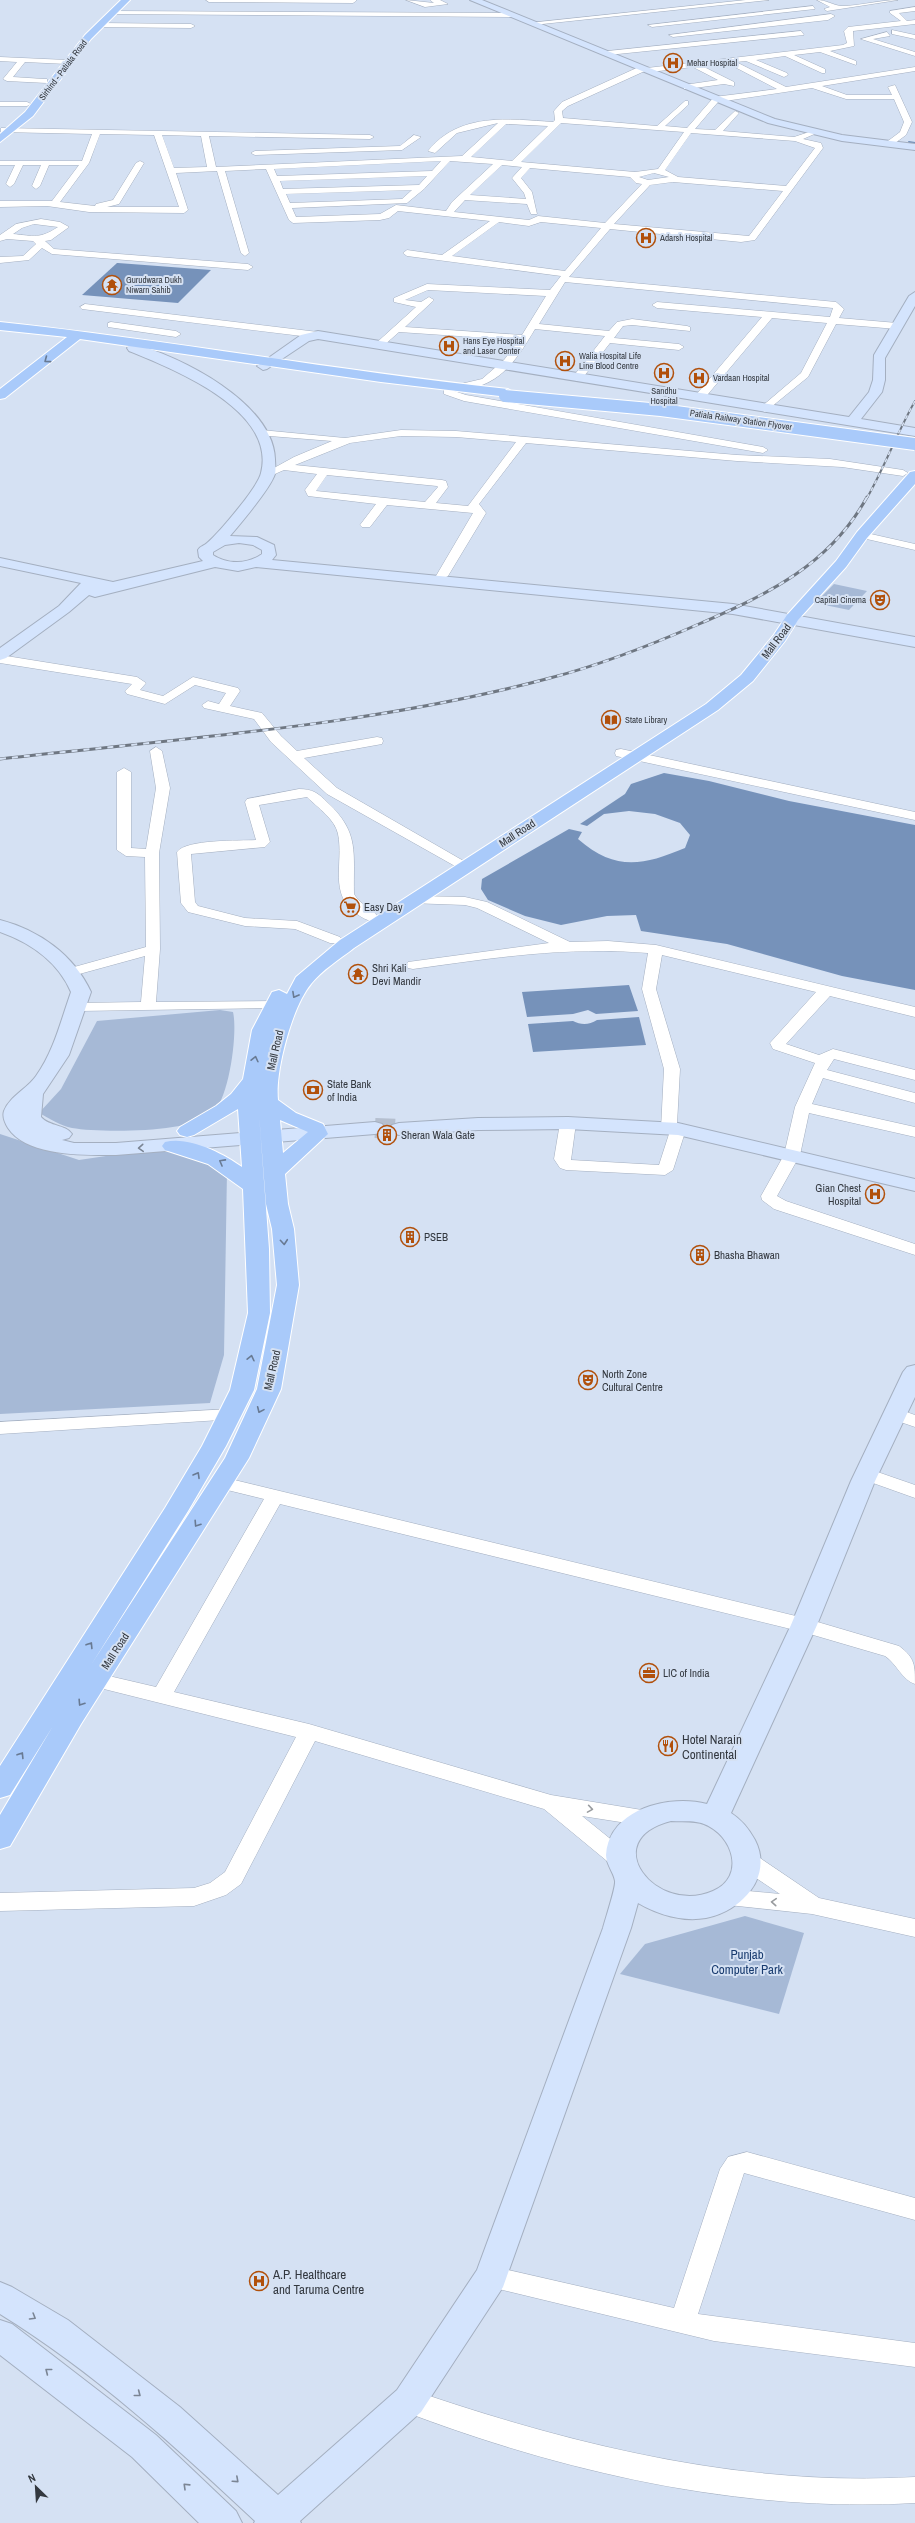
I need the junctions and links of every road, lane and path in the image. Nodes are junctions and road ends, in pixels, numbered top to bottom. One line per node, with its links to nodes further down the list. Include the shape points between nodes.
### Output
1 (118, 0): 55 (main road, via 69,48)
2 (126, 0): 23 (main road, Sirhind - Patiala Road)
3 (209, 0): 4 (street); 24 (street)
4 (246, 0): 5 (street)
5 (273, 0): 13 (street)
6 (409, 0): 18 (street)
7 (433, 0): 18 (street, via 445,4)
8 (474, 0): 29 (street)
9 (715, 0): 16 (street)
10 (766, 0): 16 (street)
11 (820, 0): 17 (street)
12 (895, 0): 20 (street)
13 (329, 1): 14 (street); 26 (street)
14 (354, 2): 27 (street)
15 (399, 4): 18 (street)
16 (724, 4): 25 (street); 28 (street)
17 (829, 4): 20 (street); 21 (street, via 810,6)
18 (425, 5)
19 (616, 6): 25 (street)
20 (839, 8): 21 (street); 36 (street, via 855,16)
21 (816, 9): 28 (street); 31 (street, via 832,17)
22 (915, 9): 30 (street, via 892,12)
23 (113, 13): 24 (street); 33 (main road, Sirhind - Patiala Road)
24 (199, 13): 26 (street)
25 (631, 13): 32 (street); 34 (street)
26 (321, 14): 27 (street)
27 (346, 14): 29 (street)
28 (746, 14): 34 (street)
29 (512, 15): 32 (street)
30 (911, 22): 36 (street); 37 (street)
31 (782, 23): 39 (street); 40 (street, via 804,35)
32 (533, 24): 46 (street)
33 (100, 25): 35 (street); 55 (main road, Sirhind - Patiala Road)
34 (652, 25): 39 (street)
35 (191, 26)
36 (868, 27): 44 (street, via 850,29 848,31 851,44 832,48)
37 (915, 27): 38 (street)
38 (895, 32): 41 (street); 49 (street, via 865,39)
39 (673, 35): 43 (street)
40 (769, 37): 42 (street); 45 (street)
41 (915, 37)
42 (735, 41): 43 (street); 50 (street)
43 (692, 45): 46 (street)
44 (820, 46): 45 (street); 56 (street)
45 (802, 52): 48 (street)
46 (608, 54): 58 (street)
47 (715, 54): 54 (street)
48 (786, 54): 50 (street); 60 (street)
49 (915, 54)
50 (764, 56): 51 (street)
51 (747, 58): 54 (street); 61 (street)
52 (0, 59): 53 (street)
53 (23, 60): 55 (street); 64 (street, via 7,79)
54 (727, 61): 57 (street); 67 (street)
55 (63, 62): 64 (main road, Sirhind - Patiala Road)
56 (853, 63)
57 (694, 65): 58 (street); 65 (street, via 728,83)
58 (647, 69): 65 (street); 75 (street, via 565,104 558,111)
59 (915, 69): 62 (street)
60 (822, 71)
61 (784, 75)
62 (814, 85): 67 (street); 68 (street, via 846,97)
63 (891, 85): 68 (street)
64 (44, 86): 66 (street); 72 (main road); 76 (main road, Sirhind - Patiala Road)
65 (687, 87): 69 (street)
66 (8, 88)
67 (784, 90): 69 (street)
68 (897, 97): 89 (street, via 908,122 903,133)
69 (718, 100): 79 (street); 80 (street, via 772,121)
70 (685, 102): 77 (street)
71 (0, 104): 72 (street)
72 (27, 104): 76 (main road)
73 (735, 113): 82 (street)
74 (506, 120): 75 (street); 93 (street, via 457,130); 96 (street)
75 (557, 122): 77 (street); 105 (street)
76 (6, 128): 78 (street)
77 (658, 129): 79 (street)
78 (96, 132): 81 (street); 102 (street)
79 (688, 132): 82 (street); 111 (street)
80 (816, 132): 88 (street); 89 (street)
81 (158, 134): 83 (street); 110 (street)
82 (716, 134): 88 (street)
83 (205, 135): 84 (street); 109 (street)
84 (251, 136): 85 (street); 94 (street)
85 (332, 137): 86 (street); 92 (street)
86 (370, 137)
87 (417, 137): 91 (street)
88 (795, 139): 120 (street, via 820,147)
89 (888, 144): 90 (street)
90 (915, 147)
91 (402, 148): 92 (street); 97 (street)
92 (338, 149): 94 (street); 104 (street)
93 (432, 151)
94 (255, 153): 108 (street)
95 (448, 158): 96 (street); 97 (street); 112 (street)
96 (464, 159): 98 (street)
97 (404, 160): 104 (street)
98 (500, 162): 105 (street); 122 (street)
99 (0, 163): 100 (street)
100 (20, 163): 101 (street); 117 (street)
101 (46, 163): 102 (street); 118 (street)
102 (85, 163): 127 (street)
103 (140, 163): 131 (street, via 116,202)
104 (344, 163): 107 (street)
105 (514, 164): 106 (street)
106 (528, 165): 113 (street); 124 (street, via 516,178 526,189)
107 (269, 166): 108 (street); 114 (street)
108 (258, 167): 109 (street)
109 (216, 169): 110 (street); 138 (street)
110 (172, 171): 131 (street, via 184,210)
111 (660, 172): 113 (street); 115 (street, via 670,174)
112 (435, 173): 114 (street); 119 (street)
113 (635, 175): 116 (street, via 636,180)
114 (276, 179): 121 (street)
115 (673, 179): 116 (street); 120 (street)
116 (648, 183): 135 (street)
117 (10, 184)
118 (36, 186)
119 (421, 187): 121 (street); 123 (street)
120 (786, 189): 135 (street, via 755,235 748,239)
121 (280, 192): 129 (street)
122 (464, 197): 124 (street); 128 (street)
123 (404, 201): 125 (street); 130 (street)
124 (531, 202): 132 (street)
125 (366, 203): 129 (street); 130 (street)
126 (0, 204): 127 (street)
127 (54, 204): 131 (street)
128 (455, 204): 132 (street); 133 (street)
129 (286, 206): 130 (street, via 291,219 296,220 380,217 386,216)
130 (396, 208): 133 (street)
131 (82, 209)
132 (530, 213): 134 (street, via 537,222); 135 (street)
133 (448, 215): 134 (street)
134 (497, 220): 140 (street)
135 (605, 226): 143 (street)
136 (3, 237): 137 (street); 137 (street, via 22,223 42,222 65,227)
137 (39, 241): 141 (street, via 26,258); 142 (street, via 52,251)
138 (245, 253)
139 (407, 253): 140 (street)
140 (443, 258): 143 (street)
141 (0, 260)
142 (248, 267)
143 (566, 276): 145 (street); 152 (street, via 824,302 838,307)
144 (443, 288): 145 (street); 147 (street); 147 (street, via 423,288 397,300 403,304)
145 (552, 293): 155 (street)
146 (915, 296): 156 (street)
147 (424, 304): 157 (street)
148 (657, 305): 151 (street)
149 (85, 307): 150 (street)
150 (130, 312): 153 (street); 161 (street)
151 (769, 315): 152 (street); 177 (street)
152 (833, 320): 156 (street); 178 (street, via 805,375)
153 (111, 325): 160 (street); 163 (street)
154 (0, 326): 162 (main road)
155 (534, 326): 164 (street); 165 (street)
156 (897, 326): 179 (street, via 877,362 880,379 874,394)
157 (397, 329): 165 (street); 166 (street)
158 (687, 329): 164 (street, via 626,322 620,324)
159 (0, 331): 162 (main road)
160 (176, 334)
161 (318, 335): 166 (street); 169 (street, via 305,338)
162 (67, 336): 163 (main road); 168 (main road); 173 (main road); 176 (main road, one-way to 176)
163 (94, 337): 169 (main road)
164 (609, 337): 167 (street); 171 (street)
165 (524, 338): 170 (street)
166 (379, 345): 170 (street)
167 (678, 347)
168 (133, 348): 169 (main road); 181 (street, via 155,356 207,383 240,405)
169 (268, 364): 174 (main road, Patiala Railway Station Flyover)
170 (504, 365): 171 (street); 172 (street)
171 (577, 378): 177 (street)
172 (486, 381): 174 (street); 175 (street, via 486,386)
173 (0, 383)
174 (452, 390): 175 (main road, Patiala Railway Station Flyover); 186 (street, via 464,398)
175 (503, 394): 182 (main road, Patiala Railway Station Flyover, via 683,408); 185 (main road, Patiala Railway Station Flyover, bridge, via 661,410)
176 (0, 395)
177 (699, 398): 178 (street)
178 (765, 409): 179 (street)
179 (852, 422): 180 (street)
180 (915, 432)
181 (261, 433): 183 (street); 190 (street, via 268,452)
182 (915, 439)
183 (349, 440): 184 (street, via 415,433); 187 (street, via 316,451)
184 (524, 440): 186 (street, via 716,457); 193 (street, via 474,504)
185 (915, 444)
186 (841, 464): 189 (street)
187 (282, 467): 188 (street); 190 (street)
188 (324, 471): 191 (street, via 310,490 312,494); 192 (street, via 442,483 443,487)
189 (910, 473): 196 (main road, Mall Road); 206 (main road, Mall Road)
190 (268, 474): 194 (street)
191 (384, 501): 192 (street); 195 (street)
192 (428, 505): 193 (street)
193 (477, 510): 203 (street, via 480,513)
194 (239, 517): 197 (street, via 246,533); 200 (street)
195 (366, 526)
196 (862, 535): 198 (street); 206 (main road, Mall Road, via 841,564)
197 (257, 541): 199 (street, via 264,544); 200 (street, via 230,540)
198 (915, 547)
199 (270, 552): 202 (street, via 266,558); 203 (street, via 324,563)
200 (211, 554): 202 (street, via 235,566); 204 (street)
201 (0, 562): 204 (street, via 44,571)
202 (255, 563): 205 (street)
203 (442, 576): 205 (street)
204 (96, 587): 208 (street, via 80,603 64,609)
205 (704, 606): 206 (street)
206 (787, 617): 207 (street); 214 (main road, Mall Road, via 780,638 747,678 712,707)
207 (915, 642)
208 (0, 655)
209 (0, 659): 211 (street, via 137,680 140,683 131,691 159,700 168,699 192,681 234,691)
210 (208, 705): 211 (street)
211 (222, 708): 215 (street, via 258,716)
212 (377, 741): 215 (street)
213 (156, 751): 218 (street, via 162,788)
214 (629, 755): 217 (street); 219 (main road, Mall Road)
215 (293, 756): 219 (street, via 332,791)
216 (124, 772): 218 (street, via 124,850 131,853)
217 (915, 816)
218 (152, 853): 225 (street)
219 (461, 864): 220 (main road, Mall Road); 221 (main road, Mall Road)
220 (414, 900): 224 (street, via 465,901 482,905); 238 (main road, Mall Road, one-way to 238, via 347,944 303,980 288,1007 274,1046)
221 (371, 917): 223 (main road, Mall Road); 223 (street, via 352,904 347,894 345,833 342,824 310,793 252,802 263,842 260,844 194,848 184,852 188,902 193,909 245,922 297,925)
222 (0, 926): 228 (street, via 54,954)
223 (335, 940): 230 (main road, Mall Road, via 292,977)
224 (567, 946): 226 (street); 227 (street, via 500,951)
225 (153, 949): 228 (street); 232 (street)
226 (656, 949): 229 (street); 244 (street, via 649,989 672,1069)
227 (413, 965)
228 (72, 972): 231 (street, via 81,992)
229 (826, 991): 233 (street); 234 (street, via 778,1043 778,1046)
230 (274, 1004): 232 (street); 236 (main road, Mall Road, one-way to 230, via 262,1030)
231 (78, 1007): 232 (street); 240 (street, via 60,1055 33,1093 17,1106)
232 (148, 1007)
233 (915, 1012)
234 (820, 1066): 235 (street, via 827,1055 838,1054); 237 (street); 239 (street)
235 (915, 1075)
236 (252, 1082): 246 (main road, via 232,1105 219,1115); 249 (main road, Mall Road, via 248,1106)
237 (915, 1098)
238 (267, 1102): 245 (main road); 248 (main road, Mall Road)
239 (803, 1107): 247 (street); 251 (street)
240 (15, 1120): 246 (street, via 64,1134 114,1136); 250 (street, one-way to 240, via 99,1150 54,1146 25,1135)
241 (568, 1123): 243 (street, via 478,1124); 244 (street); 244 (street, via 562,1159 566,1165 665,1170)
242 (366, 1129): 245 (street)
243 (399, 1129)
244 (674, 1129): 251 (street)
245 (317, 1131): 248 (street); 252 (main road)
246 (187, 1132): 249 (street)
247 (915, 1132)
248 (271, 1133): 249 (street); 252 (main road, Mall Road)
249 (249, 1135): 250 (street); 254 (main road, Mall Road)
250 (172, 1146): 254 (main road, one-way to 250, via 231,1167 213,1157 197,1150)
251 (792, 1155): 253 (street); 255 (street, via 770,1191 770,1200)
252 (274, 1172): 261 (main road, Mall Road, one-way to 261, via 288,1285 281,1331 269,1389 237,1458)
253 (915, 1185)
254 (252, 1186): 257 (main road, Mall Road, one-way to 254, via 242,1390 259,1313 258,1249)
255 (915, 1250)
256 (915, 1372): 258 (street)
257 (230, 1415): 259 (street); 269 (main road, Mall Road, one-way to 257, via 176,1511)
258 (905, 1417): 260 (street)
259 (0, 1428)
260 (866, 1474): 262 (street); 264 (street)
261 (222, 1483): 263 (street); 266 (main road, Mall Road, one-way to 266)
262 (915, 1492)
263 (275, 1496): 264 (street); 267 (street)
264 (804, 1625): 265 (street, via 892,1651 901,1657); 271 (street)
265 (915, 1677)
266 (96, 1680): 267 (street); 273 (main road, Mall Road, one-way to 273)
267 (162, 1694): 268 (street)
268 (309, 1732): 270 (street); 278 (street, via 232,1878 218,1889 194,1896)
269 (0, 1788)
270 (551, 1803): 272 (street, one-way to 272); 275 (street)
271 (715, 1817): 272 (street, via 692,1811 671,1811); 274 (street, via 732,1828 745,1845)
272 (646, 1818): 275 (street, via 631,1830 623,1843)
273 (0, 1838)
274 (748, 1862): 276 (street, via 746,1877); 279 (street)
275 (625, 1870): 277 (street, via 636,1889); 280 (street)
276 (727, 1898): 277 (street, via 707,1906 681,1908); 279 (street, one-way to 276)
277 (654, 1901): 280 (street)
278 (0, 1902)
279 (812, 1905): 281 (street)
280 (617, 1928): 283 (street)
281 (915, 1928)
282 (915, 2209): 285 (street, via 776,2168 747,2162 737,2164 732,2168)
283 (491, 2277): 285 (street); 288 (street)
284 (0, 2297): 290 (street, one-way to 290, via 56,2331 168,2418)
285 (683, 2321): 287 (street, via 714,2329)
286 (0, 2335): 291 (street, one-way to 286, via 144,2446)
287 (915, 2355)
288 (409, 2401): 289 (street, via 487,2429 618,2465 677,2476 775,2488); 290 (street)
289 (915, 2490)
290 (278, 2521)
291 (224, 2523)

